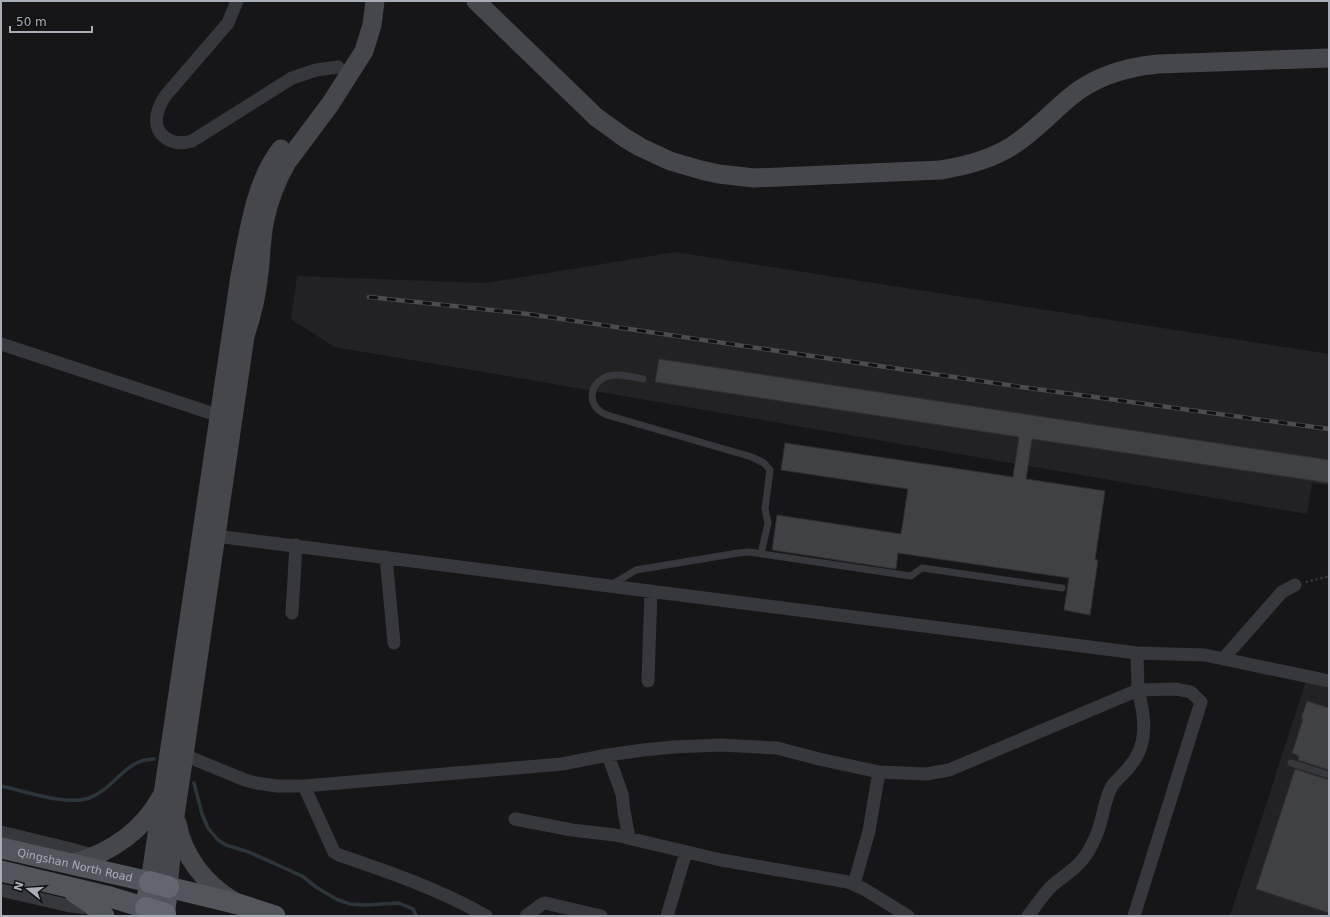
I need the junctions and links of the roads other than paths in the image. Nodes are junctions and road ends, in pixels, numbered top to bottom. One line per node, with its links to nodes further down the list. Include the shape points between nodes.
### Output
1 (237, 1): 8 (street, via 228,23 161,102 156,121 160,132 167,140 182,144 192,141 292,78 316,70)
2 (362, 1): 8 (street, via 356,34)
3 (375, 1): 12 (street, via 372,25 364,50 331,103 287,162 270,201 261,237 254,309 245,336)
4 (476, 1): 7 (street, via 596,117 625,138 655,154 686,166 719,174 754,178 955,168 983,160 1011,147 1031,133 1077,92 1122,70 1158,64)
5 (495, 1): 6 (street, via 604,108 631,128 659,144 689,155 721,163 754,166 953,156 979,150 1005,137 1077,78 1119,59 1157,53)
6 (1329, 46)
7 (1329, 58)
8 (338, 67): 11 (street, via 277,154 260,188 240,276)
9 (1, 344): 11 (street)
10 (643, 379): 14 (lane, via 616,375 602,379 595,386 591,397 595,407 607,415 764,462 770,470 765,509 768,523)
11 (220, 416): 33 (street)
12 (216, 536): 13 (street); 27 (street)
13 (296, 545): 15 (street); 20 (street)
14 (761, 554): 17 (lane, via 738,553 636,570); 18 (lane, via 911,576 922,568)
15 (386, 557): 17 (street); 21 (street)
16 (1295, 585): 23 (street, via 1282,592)
17 (609, 586): 19 (street)
18 (1062, 588)
19 (650, 591): 22 (street); 24 (street)
20 (292, 613)
21 (394, 643)
22 (1137, 653): 23 (street, via 1205,655); 26 (street)
23 (1223, 659): 25 (street)
24 (648, 681)
25 (1329, 681)
26 (1138, 690): 30 (street, via 949,770 926,774); 56 (street, via 1143,710 1144,734 1135,759 1112,787 1100,826 1079,865 1051,886); 57 (street, via 1176,689 1191,692 1201,702)
27 (184, 755): 32 (street, via 256,783); 34 (street)
28 (608, 755): 30 (street, via 720,744 756,746 777,748); 32 (street, via 562,764); 37 (street, via 622,794)
29 (1291, 763): 31 (lane)
30 (879, 772): 45 (street, via 869,831)
31 (1329, 775)
32 (304, 786): 51 (street, via 334,852 339,856 463,903)
33 (164, 790): 40 (street, via 139,826 118,844); 44 (street)
34 (175, 815): 44 (street); 47 (street, via 182,841 201,874 218,891)
35 (515, 819): 37 (street)
36 (1, 832): 40 (street)
37 (629, 838): 39 (street)
38 (1, 848): 41 (main road, Qingshan North Road)
39 (686, 852): 45 (street); 54 (street)
40 (96, 856): 41 (street)
41 (72, 864): 44 (main road, Qingshan North Road)
42 (1, 871): 43 (main road, Qingshan North Road)
43 (52, 883): 48 (main road, via 74,892); 49 (main road, Qingshan North Road, via 110,897)
44 (159, 884): 47 (main road, Qingshan North Road); 49 (main road)
45 (854, 884): 55 (street)
46 (1, 890): 48 (street)
47 (238, 904): 50 (main road, Qingshan North Road)
48 (100, 912)
49 (158, 914)
50 (275, 916)
51 (486, 916)
52 (526, 916): 53 (street, via 545,903)
53 (601, 916)
54 (667, 916)
55 (908, 916)
56 (1028, 916)
57 (1134, 916)

